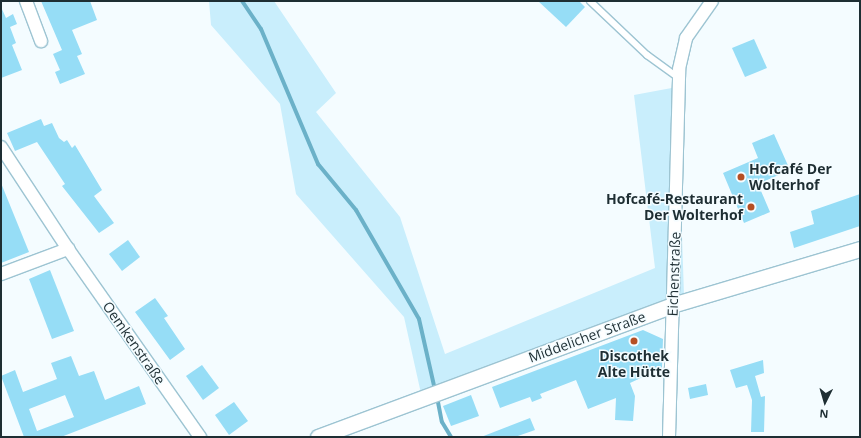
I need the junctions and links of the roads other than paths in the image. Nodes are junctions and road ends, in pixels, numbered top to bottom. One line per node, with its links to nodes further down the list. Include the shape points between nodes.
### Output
1 (26, 1): 4 (street)
2 (590, 1): 5 (lane, via 647,54)
3 (712, 1): 5 (street, Eichenstraße, via 686,38)
4 (41, 41)
5 (679, 78): 10 (street, Eichenstraße)
6 (1, 148): 7 (street, Oemkenstraße)
7 (68, 249): 9 (street); 11 (street, Oemkenstraße)
8 (860, 249): 10 (street, Middelicher Straße)
9 (1, 274)
10 (672, 305): 12 (street, Middelicher Straße); 13 (street, Eichenstraße)
11 (200, 437)
12 (318, 437)
13 (669, 437)

